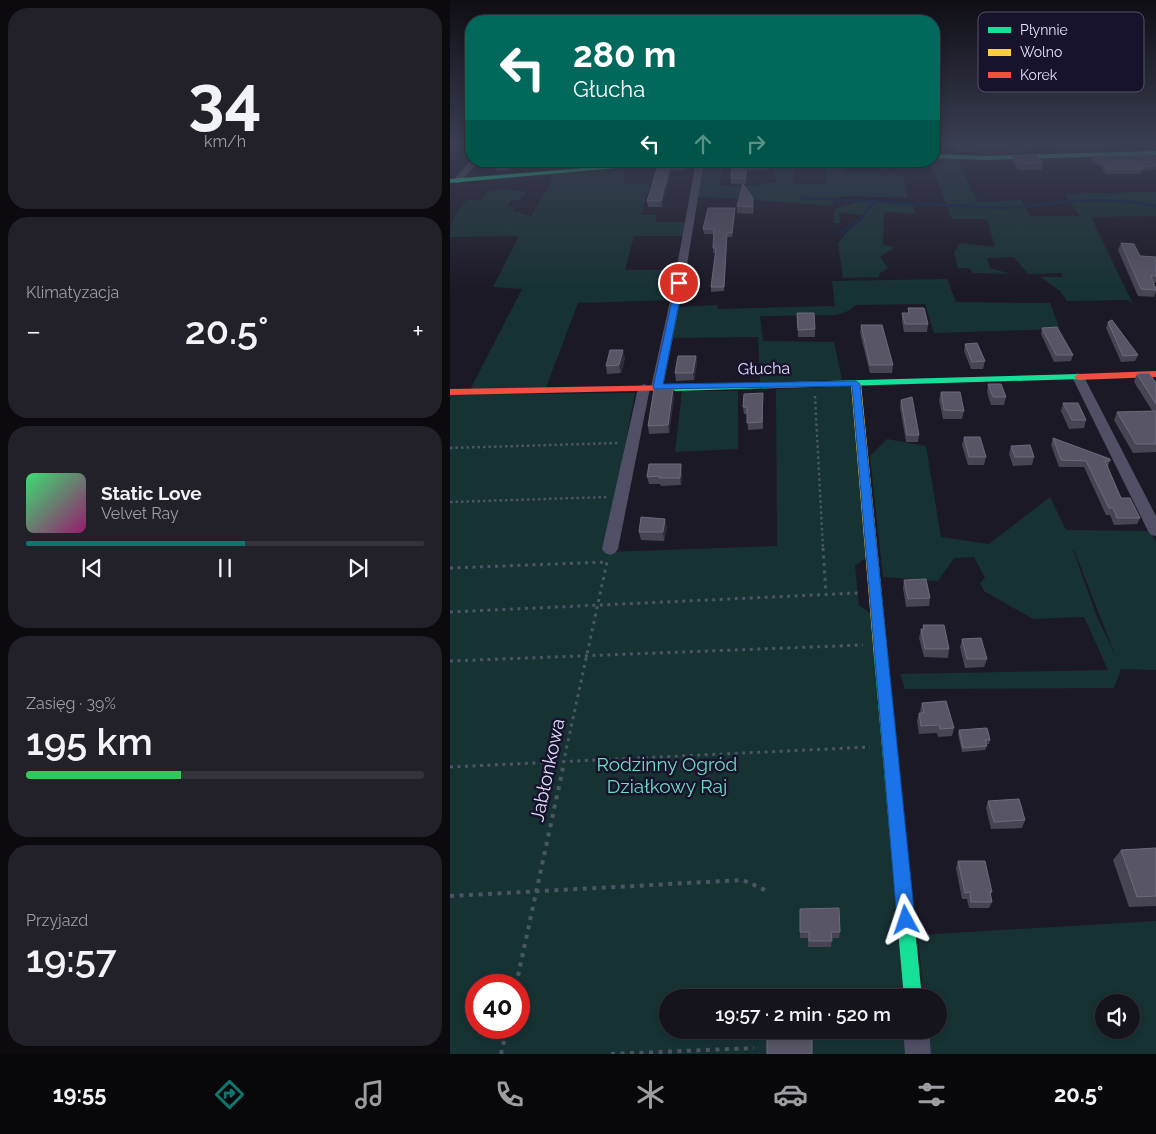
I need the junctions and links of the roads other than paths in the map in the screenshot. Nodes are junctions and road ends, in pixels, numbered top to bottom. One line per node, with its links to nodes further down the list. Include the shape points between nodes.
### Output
1 (694, 193): 5 (street, via 679,283)
2 (1156, 374): 3 (street, Głucha)
3 (1078, 377): 4 (street, Głucha); 7 (street)
4 (856, 384): 5 (street, Głucha); 9 (street)
5 (651, 388): 6 (street, Głucha); 8 (street)
6 (450, 392)
7 (1156, 531)
8 (608, 556)
9 (912, 989)
10 (917, 1039): 11 (street)
11 (918, 1054)

